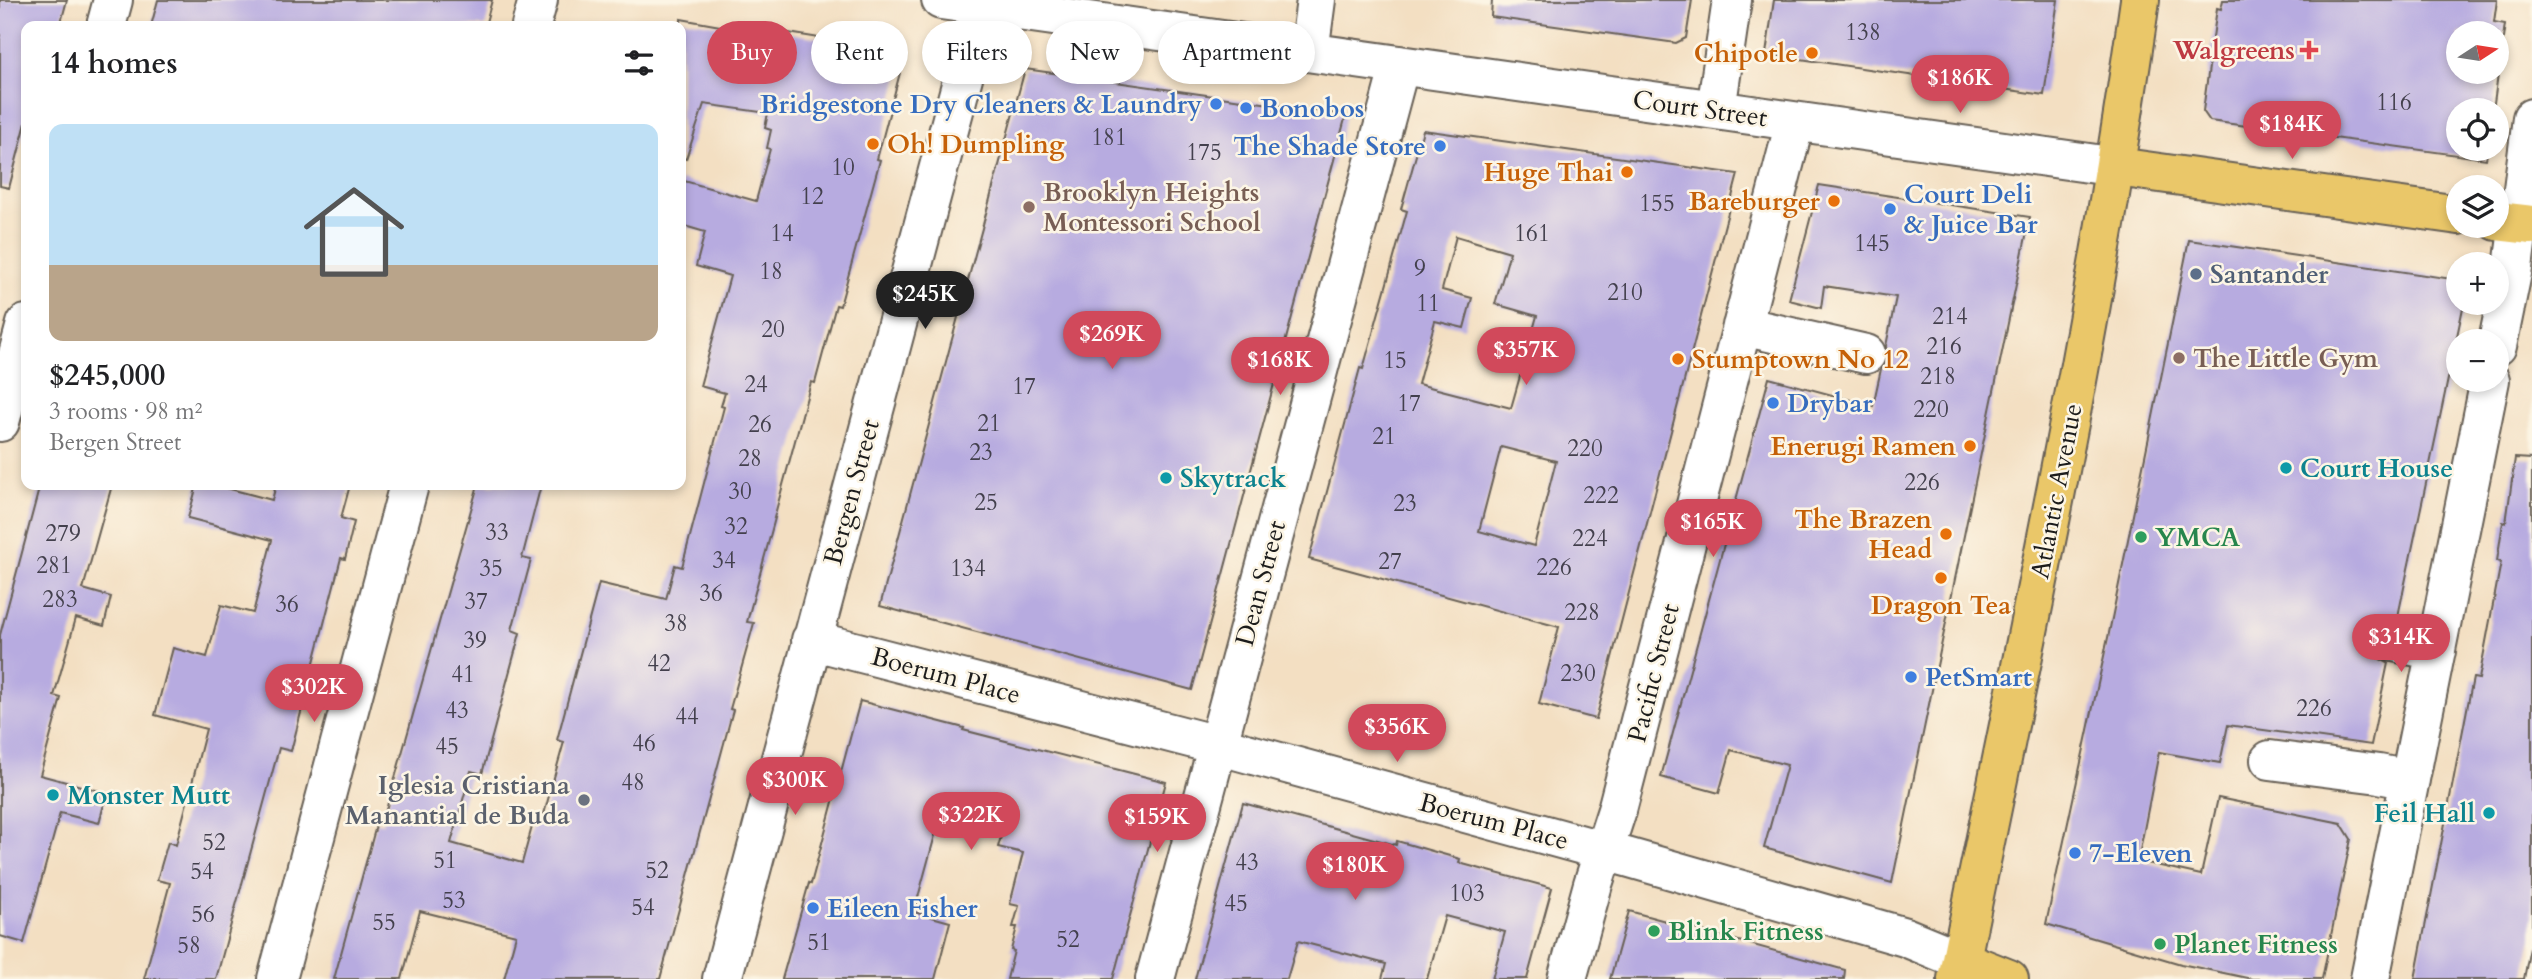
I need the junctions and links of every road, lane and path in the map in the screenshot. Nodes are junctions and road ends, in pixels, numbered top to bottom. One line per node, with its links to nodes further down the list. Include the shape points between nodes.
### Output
1 (113, 0): 8 (street)
2 (538, 0): 9 (street)
3 (941, 0): 7 (street, Court Street)
4 (1316, 0): 10 (street)
5 (1732, 0): 14 (street)
6 (2140, 0): 17 (main road, Atlantic Avenue)
7 (982, 6): 11 (street, Court Street); 27 (street, Bergen Street)
8 (107, 21)
9 (532, 21)
10 (1313, 21)
11 (1158, 31)
12 (1315, 53): 13 (street, Court Street)
13 (1401, 65): 14 (street, Court Street); 30 (street, Dean Street)
14 (1716, 110): 16 (street, Court Street)
15 (2532, 118): 19 (street)
16 (1795, 122): 17 (street, Court Street); 20 (street, Pacific Street)
17 (2117, 167): 18 (main road, Court Street); 34 (main road, Atlantic Avenue)
18 (2446, 213)
19 (2516, 223): 21 (street, via 2513,268)
20 (1742, 326): 23 (street); 33 (street, Pacific Street)
21 (2500, 329)
22 (21, 343): 25 (street)
23 (1866, 354)
24 (2488, 392): 29 (street)
25 (0, 422)
26 (408, 490): 35 (street)
27 (811, 640): 30 (street, Boerum Place); 36 (street, Bergen Street)
28 (2393, 642): 29 (street)
29 (2436, 651): 32 (street)
30 (1217, 745): 33 (street, Boerum Place); 37 (street, Dean Street)
31 (2270, 761): 32 (street)
32 (2410, 780): 40 (street)
33 (1604, 851): 34 (street, Boerum Place, via 1905,937); 38 (street, Pacific Street)
34 (1959, 969): 39 (main road, Boerum Place)
35 (277, 979)
36 (722, 979)
37 (1155, 979)
38 (1567, 979)
39 (2009, 979)
40 (2370, 979)

